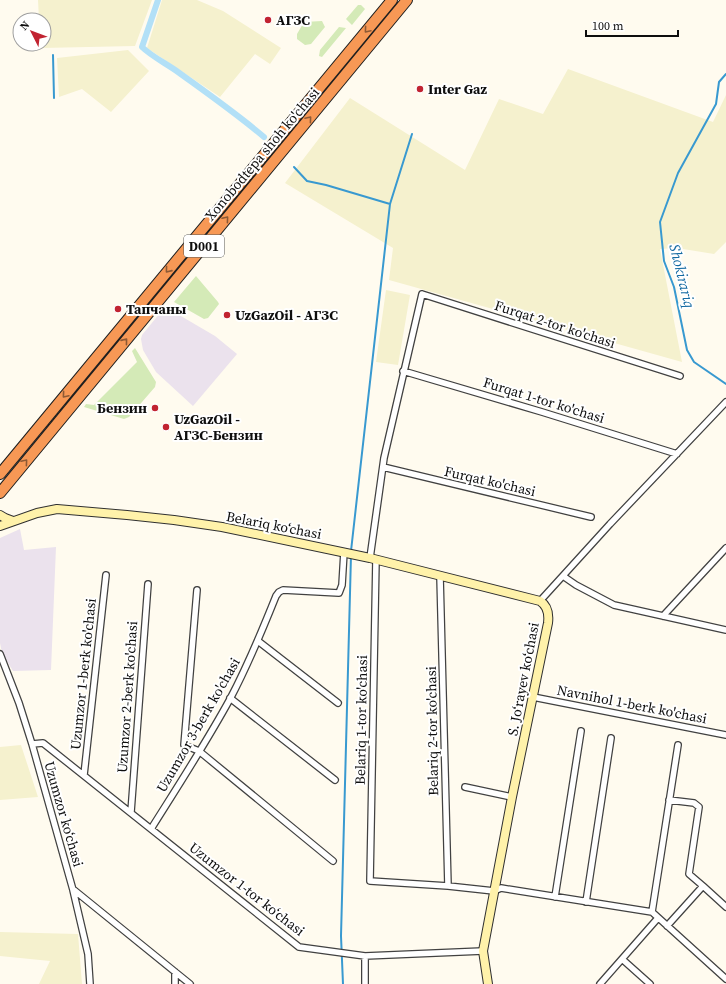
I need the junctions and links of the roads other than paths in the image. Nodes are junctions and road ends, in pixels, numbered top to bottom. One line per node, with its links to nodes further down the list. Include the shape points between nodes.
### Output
1 (392, 0): 3 (highway, Xonobodtepa shoh ko'chasi / D001, one-way to 3)
2 (407, 0): 4 (highway, Xonobodtepa shoh ko'chasi / D001)
3 (348, 52): 4 (highway); 5 (highway, Xonobodtepa shoh ko'chasi / D001)
4 (357, 60): 6 (highway, Xonobodtepa shoh ko'chasi / D001, one-way to 4)
5 (243, 180): 6 (highway, via 253,177); 8 (highway, Xonobodtepa shoh ko'chasi / D001, one-way to 8)
6 (254, 186): 9 (highway, Xonobodtepa shoh ko'chasi / D001, one-way to 6)
7 (422, 294): 10 (street, Belariq 1-tor ko'chasi); 11 (street, Furqat 2-tor ko'chasi)
8 (104, 348): 9 (highway); 15 (highway, Xonobodtepa shoh ko'chasi / D001, one-way to 15)
9 (113, 355): 16 (highway, Xonobodtepa shoh ko'chasi / D001, one-way to 9)
10 (403, 371): 13 (street, Furqat 1-tor ko'chasi); 14 (street, Belariq 1-tor ko'chasi)
11 (680, 376)
12 (724, 404): 13 (street)
13 (677, 454): 26 (street)
14 (383, 467): 18 (street, Furqat ko'chasi); 23 (street, Belariq 1-tor ko'chasi)
15 (0, 474)
16 (0, 493)
17 (0, 515): 19 (street)
18 (591, 517)
19 (12, 521): 20 (street, Belariq koʻchasi); 22 (street, Belariq koʻchasi, via 57,509 127,515 222,527)
20 (0, 526)
21 (726, 548): 30 (street)
22 (344, 552): 23 (street, Belariq koʻchasi); 32 (street, Uzumzor 3-berk ko'chasi, via 342,585 339,593 283,590 279,592)
23 (373, 558): 25 (street, Belariq koʻchasi); 51 (street, Belariq 1-tor ko'chasi, via 370,881)
24 (106, 575): 43 (street, Uzumzor 1-berk ko'chasi)
25 (440, 576): 29 (street, Belariq koʻchasi); 51 (street, Belariq 2-tor ko'chasi)
26 (563, 576): 29 (street); 30 (street, via 614,605)
27 (148, 584): 48 (street, Uzumzor 2-berk ko'chasi)
28 (197, 590): 42 (street, via 184,745)
29 (540, 600): 34 (street, S. Joʻrayev koʻchasi, via 546,608 548,624)
30 (663, 616): 31 (street)
31 (726, 630)
32 (258, 641): 35 (street, Uzumzor 3-berk ko'chasi); 36 (street)
33 (0, 654): 40 (street, Uzumzor koʻchasi)
34 (533, 697): 38 (street, Navnihol 1-berk ko'chasi); 46 (street, S. Joʻrayev koʻchasi)
35 (230, 698): 42 (street, Uzumzor 3-berk ko'chasi); 44 (street)
36 (338, 703)
37 (581, 731): 55 (street)
38 (726, 735)
39 (610, 738): 56 (street)
40 (32, 744): 43 (street, Uzumzor 1-tor ko‘chasi, via 43,743); 53 (street, Uzumzor koʻchasi)
41 (678, 745): 47 (street)
42 (199, 751): 49 (street, Uzumzor 3-berk ko'chasi); 50 (street)
43 (84, 775): 48 (street, Uzumzor 1-tor ko‘chasi)
44 (336, 780)
45 (465, 787): 46 (street)
46 (512, 797): 54 (street, S. Joʻrayev koʻchasi)
47 (670, 800): 52 (street, via 694,803 699,807 689,874); 58 (street)
48 (131, 812): 49 (street, Uzumzor 1-tor ko‘chasi)
49 (151, 829): 62 (street, Uzumzor 1-tor ko‘chasi, via 299,947)
50 (333, 861)
51 (448, 886): 54 (street)
52 (703, 886): 57 (street); 60 (street)
53 (73, 890): 64 (street); 66 (street, Uzumzor koʻchasi, via 88,954)
54 (494, 891): 55 (street, via 501,888); 61 (street, S. Joʻrayev koʻchasi)
55 (555, 897): 56 (street)
56 (586, 902): 58 (street)
57 (726, 907)
58 (652, 912): 59 (street)
59 (658, 918): 60 (street); 63 (street)
60 (667, 926): 65 (street)
61 (483, 951): 62 (street, Uzumzor 1-tor ko‘chasi); 70 (street, S. Joʻrayev koʻchasi)
62 (364, 956): 69 (street)
63 (622, 959): 71 (street); 72 (street)
64 (175, 972): 67 (street); 68 (street)
65 (726, 979)
66 (90, 984)
67 (176, 984)
68 (190, 984)
69 (365, 984)
70 (488, 984)
71 (600, 984)
72 (650, 984)

